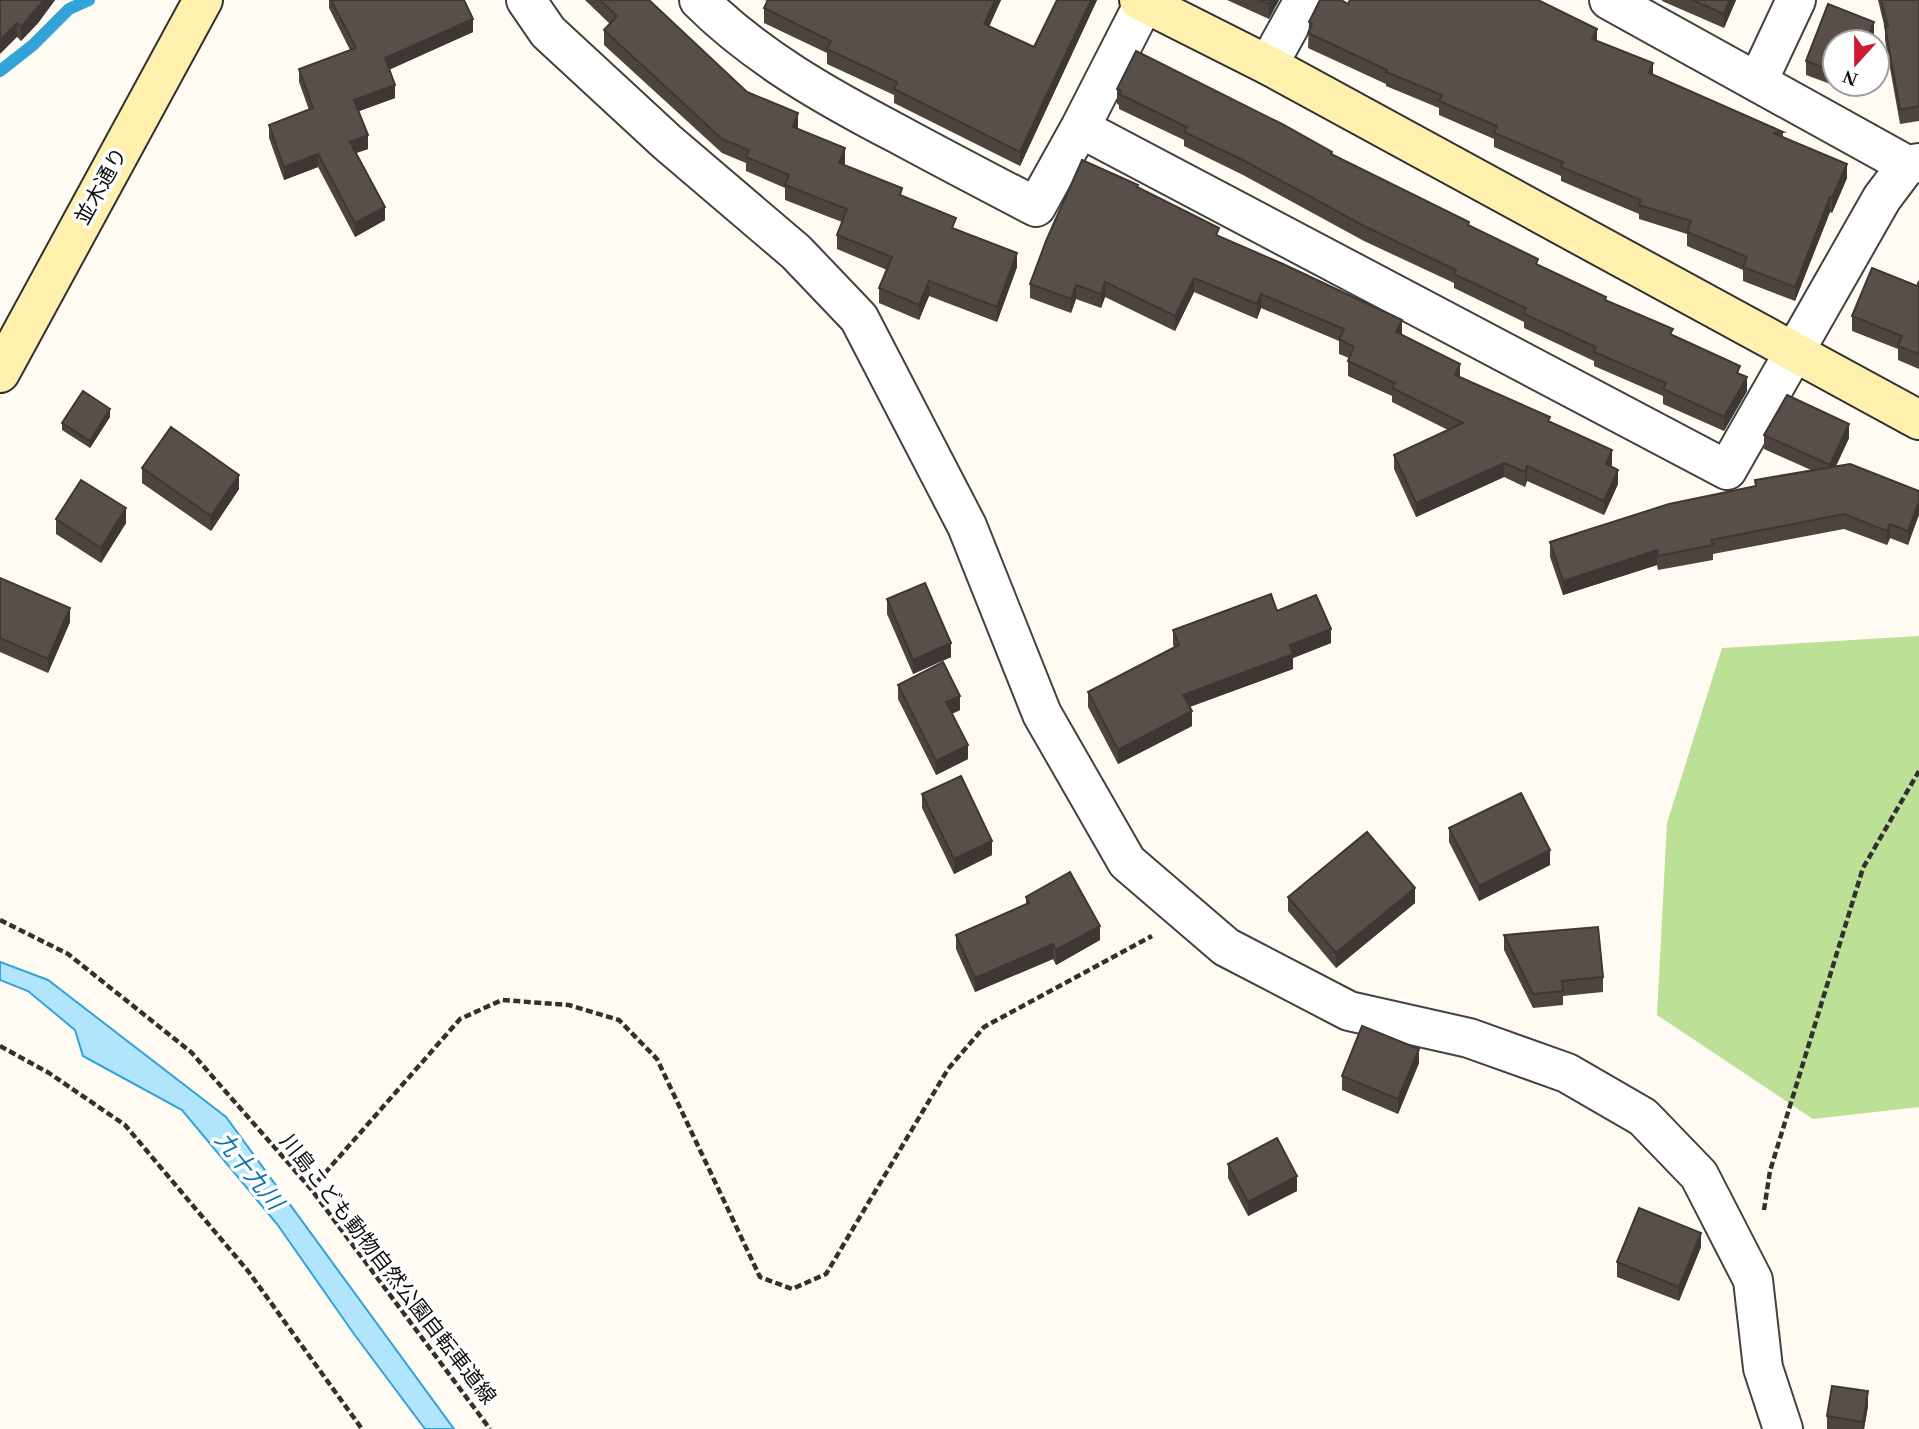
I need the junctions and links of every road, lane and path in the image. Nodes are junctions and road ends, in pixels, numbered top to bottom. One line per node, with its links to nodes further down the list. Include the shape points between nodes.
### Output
1 (203, 0): 13 (street, 並木通り)
2 (526, 0): 16 (street, via 548,32 796,252 859,318 967,526 1042,714 1127,862)
3 (699, 0): 10 (street, via 787,71 1036,208)
4 (1304, 0): 8 (street)
5 (1609, 0): 9 (street)
6 (1796, 0): 9 (street)
7 (1141, 1): 8 (street); 10 (street)
8 (1268, 65): 12 (street)
9 (1758, 81): 11 (street)
10 (1080, 128): 12 (street, via 1727,470)
11 (1913, 164): 12 (street, via 1882,198)
12 (1795, 350): 14 (street)
13 (0, 373)
14 (1919, 420)
15 (1919, 771): 20 (path, via 1863,868 1770,1171)
16 (1189, 915): 19 (path, via 984,1027 948,1069 826,1274 792,1289 760,1277 657,1059 618,1020 569,1005 502,1000 460,1019); 23 (street, via 1226,947 1349,1011 1469,1038 1518,1055 1567,1073 1643,1117 1699,1175 1753,1280 1763,1368)
17 (0, 920): 19 (path, 川島こども動物自然公園自転車道線, via 68,954 191,1052)
18 (0, 1046): 21 (path, via 125,1125 248,1271)
19 (311, 1189): 22 (path, 川島こども動物自然公園自転車道線)
20 (1764, 1212)
21 (362, 1429)
22 (490, 1429)
23 (1783, 1429)

